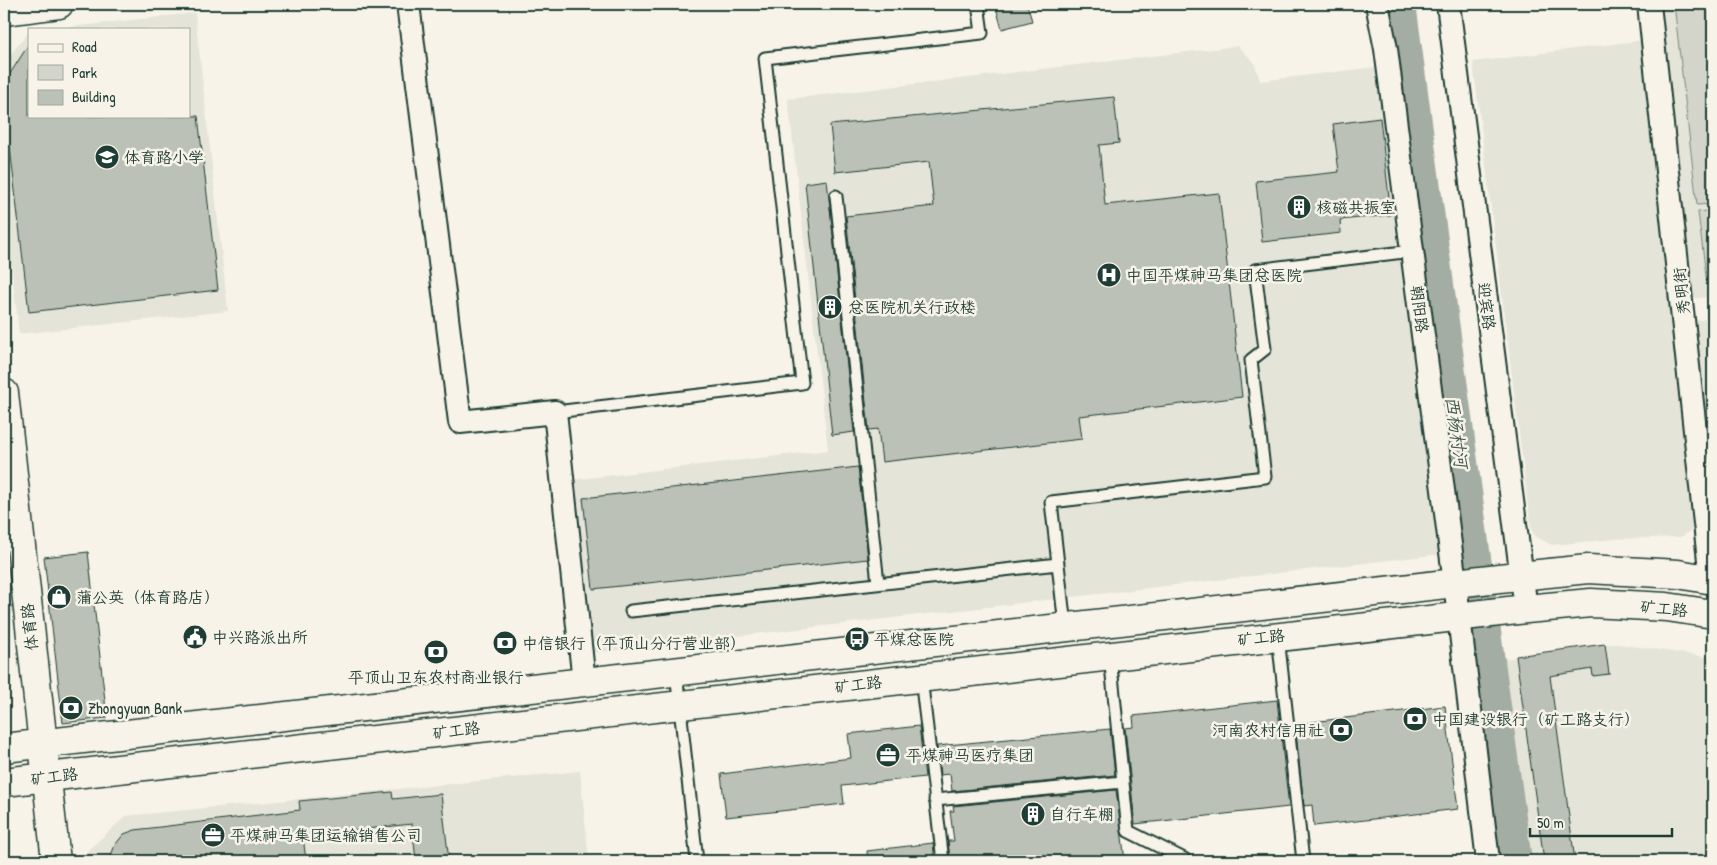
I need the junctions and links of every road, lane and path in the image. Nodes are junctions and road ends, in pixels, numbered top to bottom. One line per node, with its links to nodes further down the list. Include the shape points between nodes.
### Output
1 (60, 4): 7 (main road)
2 (408, 4): 11 (street, via 460,422)
3 (978, 4): 11 (lane, via 982,33 765,58 802,383)
4 (1377, 4): 9 (street, 朝阳路, via 1386,49)
5 (1448, 4): 13 (street, 迎宾路)
6 (1649, 4): 14 (street, 秀明街)
7 (4, 11)
8 (836, 196): 15 (lane)
9 (1412, 251): 12 (lane, via 1255,270 1265,349 1251,360 1265,477 1051,502); 16 (street, 朝阳路)
10 (4, 393): 28 (main road, 体育路)
11 (555, 412): 26 (street)
12 (1058, 564): 15 (lane); 21 (lane)
13 (1510, 577): 14 (main road, 矿工路, via 1588,569); 16 (main road, 矿工路); 17 (street, 迎宾路)
14 (1712, 579)
15 (878, 583): 18 (lane)
16 (1455, 583): 20 (street, 朝阳路); 21 (main road, 矿工路)
17 (1514, 610): 19 (main road, 矿工路, via 1591,603 1667,607); 20 (main road, 矿工路)
18 (631, 611)
19 (1713, 614)
20 (1458, 616): 22 (main road, 矿工路); 39 (street, 朝阳路)
21 (1066, 626): 24 (main road, 矿工路)
22 (1278, 635): 23 (main road, 矿工路); 38 (lane)
23 (1110, 655): 25 (main road, 矿工路); 32 (lane)
24 (676, 672): 26 (main road, 矿工路); 27 (lane)
25 (920, 676): 27 (main road, 矿工路); 33 (lane)
26 (584, 682): 28 (main road, 矿工路)
27 (680, 704): 30 (main road, 矿工路); 35 (lane)
28 (42, 743): 29 (main road, 矿工路); 30 (main road, 体育路)
29 (4, 748)
30 (46, 776): 31 (main road, 矿工路); 34 (main road, 体育路)
31 (4, 782)
32 (1123, 782): 33 (lane); 37 (lane, via 1128,831)
33 (935, 800): 36 (lane)
34 (56, 861)
35 (697, 861)
36 (943, 861)
37 (1184, 861)
38 (1303, 861)
39 (1488, 861)

